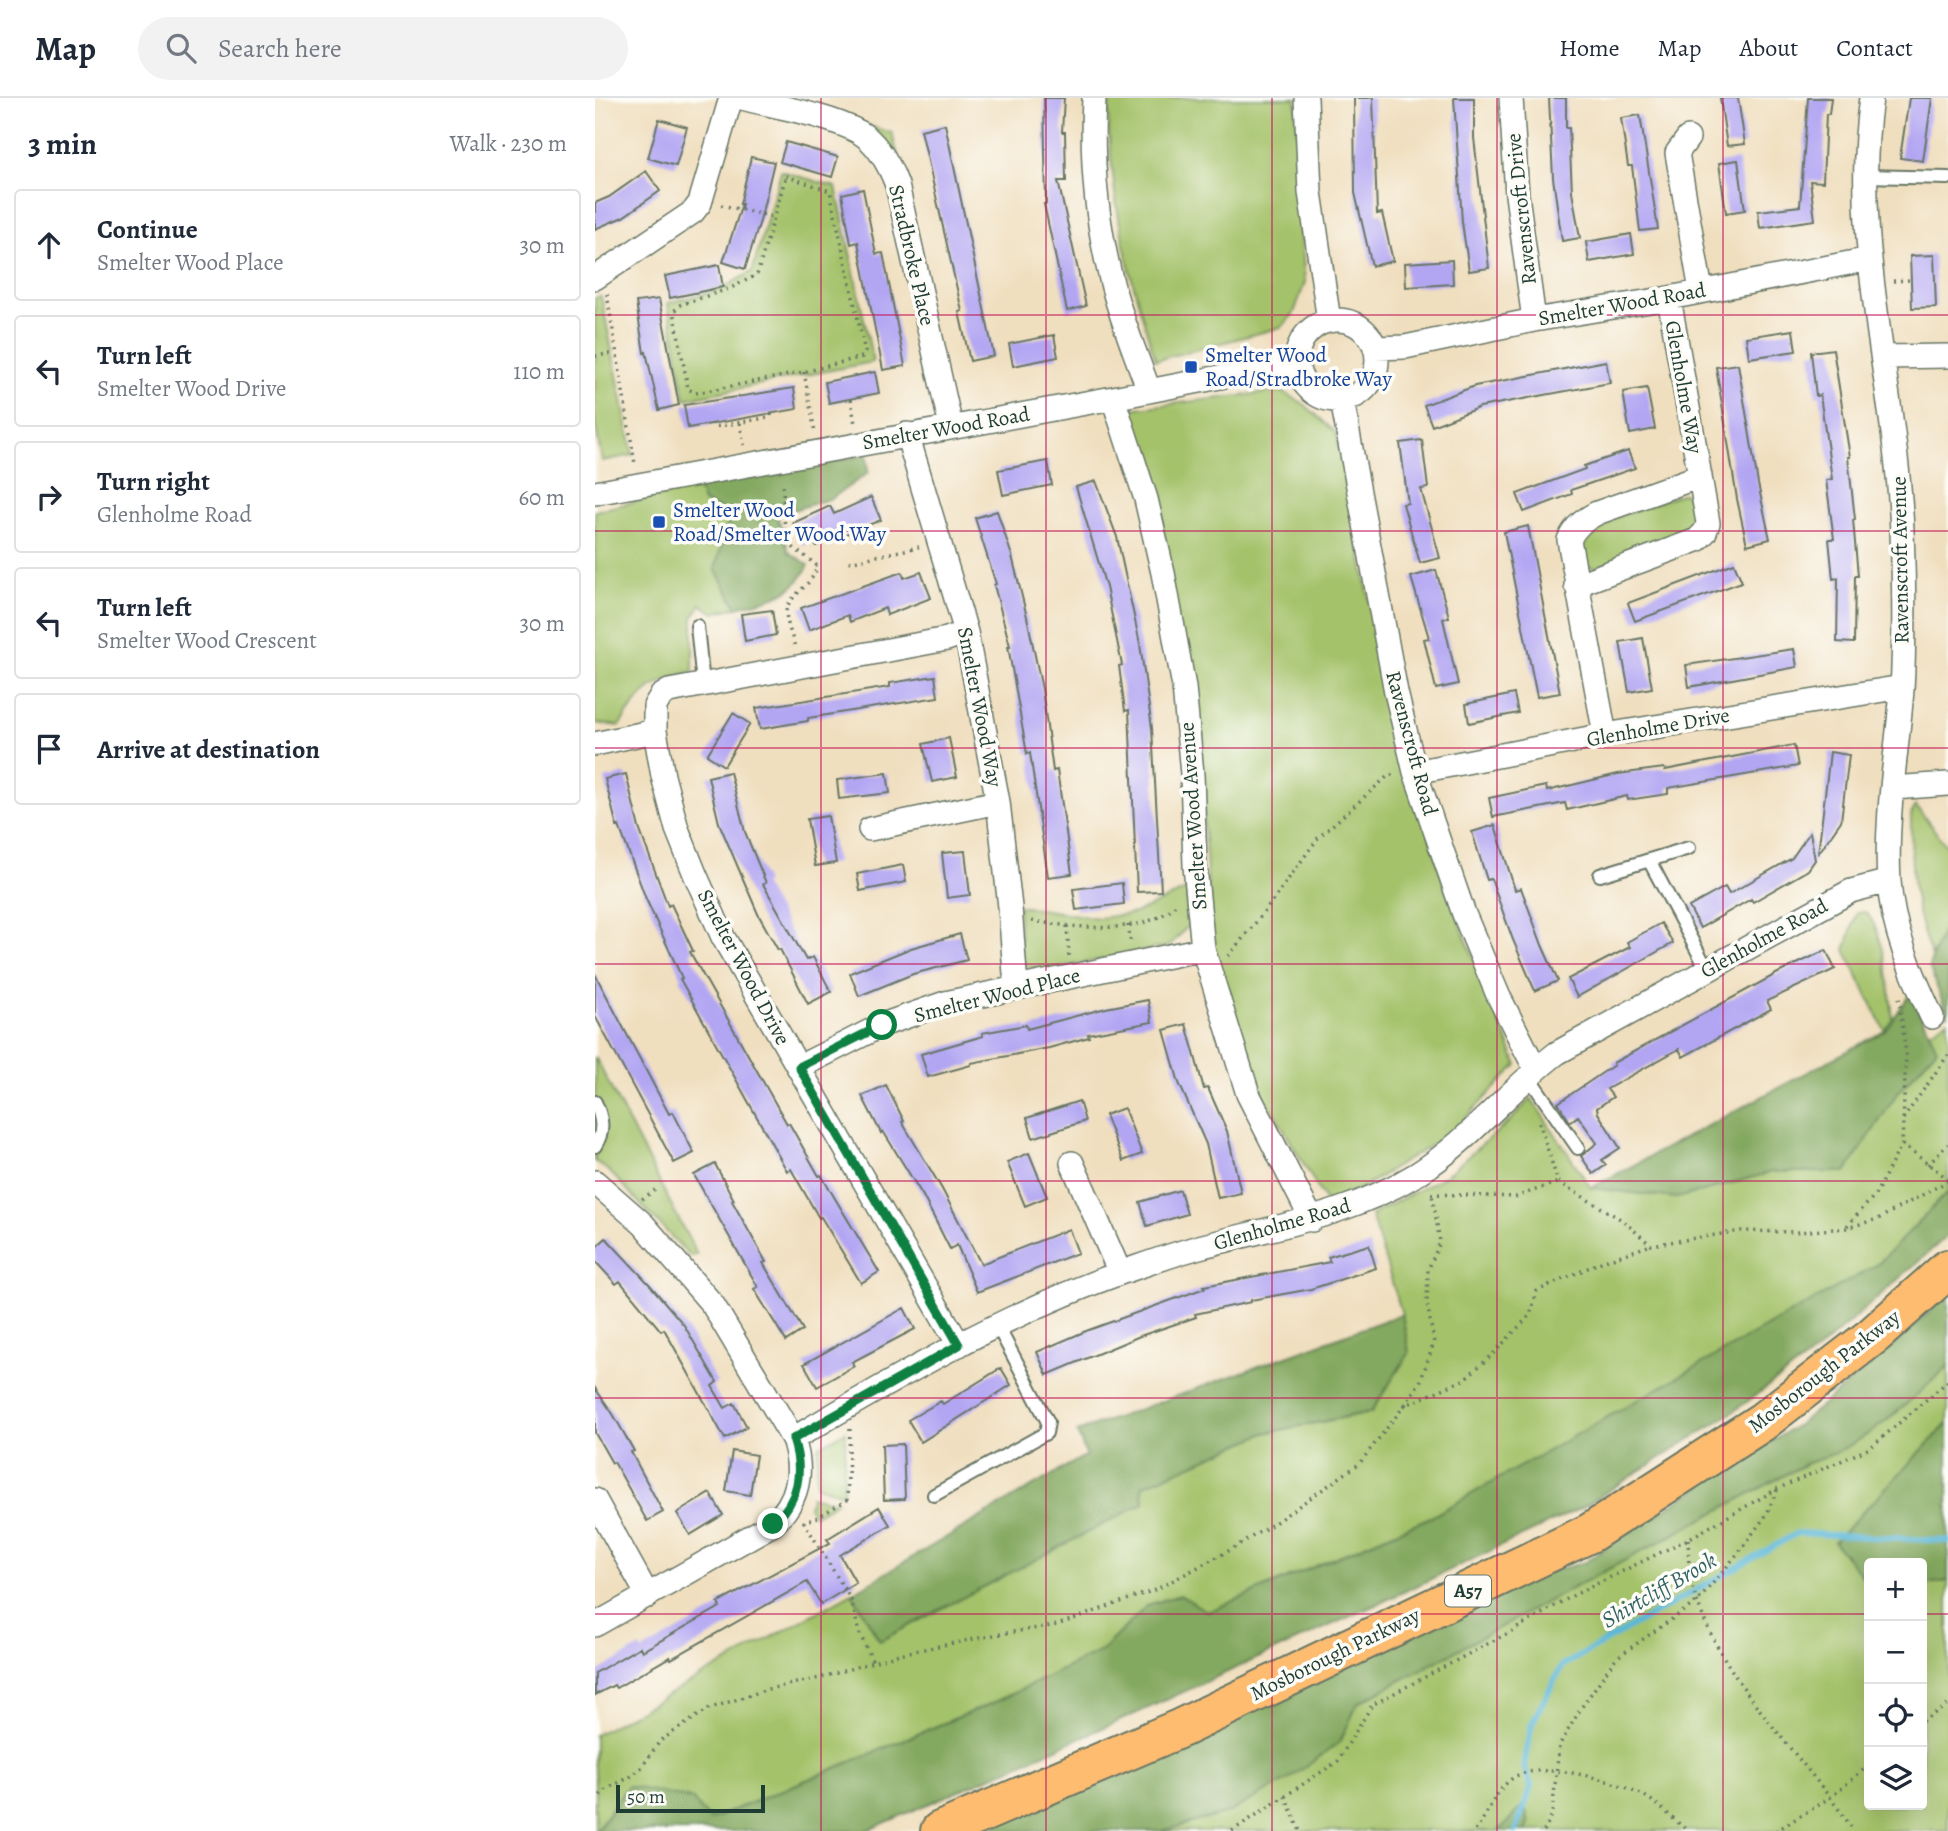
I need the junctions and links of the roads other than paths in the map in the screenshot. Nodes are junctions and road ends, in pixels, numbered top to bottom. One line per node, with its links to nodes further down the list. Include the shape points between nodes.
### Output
1 (731, 98): 11 (street, via 700,203)
2 (742, 98): 23 (street, Stradbroke Place, via 861,133 890,167)
3 (1094, 98): 20 (street, via 1097,203 1111,280)
4 (1306, 98): 15 (street, via 1310,192)
5 (1511, 98): 14 (street, Ravenscroft Drive, via 1517,195)
6 (1871, 98): 8 (street, Ravenscroft Avenue)
7 (1688, 138): 12 (street, via 1677,153)
8 (1865, 176): 9 (lane); 10 (street, Ravenscroft Avenue)
9 (1948, 178)
10 (1870, 259): 12 (street, Smelter Wood Road); 18 (street, Ravenscroft Avenue)
11 (601, 284)
12 (1701, 290): 13 (street, Smelter Wood Road)
13 (1669, 298): 14 (street, Smelter Wood Road); 25 (street, Glenholme Way)
14 (1534, 320): 16 (street, Smelter Wood Road, via 1405,347)
15 (1329, 321): 16 (street, via 1358,327); 19 (street, via 1307,334 1298,348)
16 (1375, 348): 22 (street, via 1372,379 1363,390)
17 (1948, 356): 18 (street)
18 (1884, 357): 31 (street, Ravenscroft Avenue, via 1898,458 1902,531)
19 (1297, 362): 20 (street, Smelter Wood Road); 22 (street, via 1303,382 1312,392)
20 (1149, 391): 21 (street, Smelter Wood Road)
21 (1113, 398): 23 (street, Smelter Wood Road); 44 (street, Smelter Wood Avenue, via 1146,499 1184,687)
22 (1342, 400): 35 (street, Ravenscroft Road)
23 (951, 427): 24 (street, Smelter Wood Road)
24 (907, 434): 26 (street, Smelter Wood Road); 29 (street, Smelter Wood Way)
25 (1700, 476): 27 (street, Glenholme Way, via 1581,522 1569,540); 27 (street, Glenholme Way, via 1708,523 1697,540)
26 (595, 493)
27 (1576, 585): 33 (street, Glenholme Way)
28 (697, 626): 30 (lane)
29 (967, 632): 30 (street, Smelter Wood Drive); 38 (street, Smelter Wood Way)
30 (703, 684): 32 (street, Smelter Wood Drive, via 661,696 655,706)
31 (1902, 687): 33 (street, Glenholme Drive); 37 (street, Ravenscroft Avenue)
32 (655, 731): 34 (street); 48 (street, Smelter Wood Drive, via 677,829 695,874 723,937)
33 (1605, 735): 35 (street, Glenholme Drive)
34 (595, 744)
35 (1415, 772): 49 (street, Ravenscroft Road, via 1464,914)
36 (1948, 784): 37 (street)
37 (1893, 788): 43 (street, Ravenscroft Avenue)
38 (998, 802): 39 (street); 46 (street, Smelter Wood Way)
39 (870, 829)
40 (1689, 848): 41 (lane)
41 (1649, 860): 42 (lane); 45 (lane)
42 (1600, 875)
43 (1889, 881): 45 (street, Glenholme Road, via 1851,891); 47 (street, Ravenscroft Avenue, via 1903,947)
44 (1203, 949): 46 (street, Smelter Wood Place); 55 (street, Smelter Wood Avenue, via 1248,1094)
45 (1707, 969): 49 (street, Glenholme Road, via 1579,1040)
46 (1016, 987): 48 (street, Smelter Wood Place, via 945,1003 882,1025)
47 (1932, 1017)
48 (799, 1067): 59 (street, Smelter Wood Drive)
49 (1532, 1073): 52 (lane); 55 (street, Glenholme Road, via 1461,1141 1418,1174)
50 (595, 1102): 51 (lane, via 603,1126)
51 (595, 1146)
52 (1578, 1147)
53 (1072, 1163): 57 (street)
54 (595, 1182): 60 (street, via 643,1224 713,1305)
55 (1312, 1220): 57 (street, Glenholme Road, via 1204,1246)
56 (1948, 1269): 65 (highway, Mosborough Parkway / A57, via 1874,1335 1762,1422 1590,1533 1181,1728)
57 (1120, 1273): 58 (street, Glenholme Road)
58 (997, 1325): 59 (street, Glenholme Road); 61 (lane, via 1048,1422 1046,1433)
59 (959, 1345): 60 (street, Glenholme Road)
60 (793, 1439): 63 (street, via 800,1473 785,1513)
61 (935, 1495)
62 (595, 1500): 63 (street)
63 (648, 1596): 64 (street)
64 (595, 1625)
65 (940, 1831)

